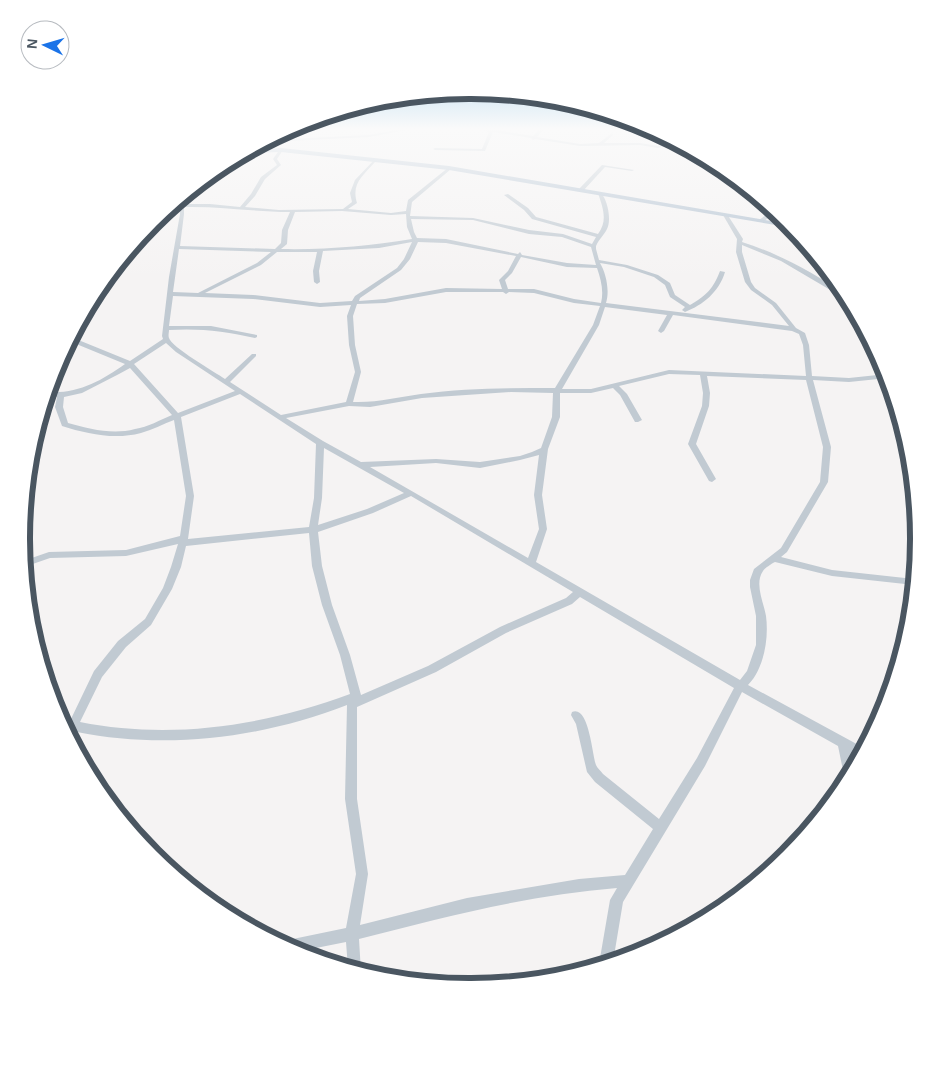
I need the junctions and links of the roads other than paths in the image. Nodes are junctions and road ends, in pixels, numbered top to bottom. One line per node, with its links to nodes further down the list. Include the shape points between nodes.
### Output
1 (262, 179): 11 (street)
2 (358, 179): 12 (street, via 352,193 355,203)
3 (436, 179): 14 (street, via 410,201)
4 (517, 179): 6 (main road)
5 (592, 179): 6 (street)
6 (582, 190): 7 (main road)
7 (600, 193): 15 (main road); 19 (street, via 606,221)
8 (506, 195): 19 (street, via 534,218)
9 (186, 203): 11 (street)
10 (181, 207): 23 (street)
11 (241, 209): 13 (street)
12 (342, 210): 13 (street); 14 (street)
13 (293, 211): 24 (street, via 285,230 284,244)
14 (408, 215): 20 (street, via 411,235); 22 (street, via 473,219 563,236)
15 (726, 215): 17 (main road); 21 (street)
16 (768, 215): 17 (street)
17 (760, 221): 18 (main road)
18 (777, 224)
19 (598, 236): 22 (street)
20 (416, 240): 25 (street); 26 (street, via 446,241); 34 (street, via 403,265 367,288)
21 (740, 243): 30 (street, via 785,262); 40 (street, via 739,252 748,282 774,304)
22 (593, 246): 27 (street)
23 (177, 247): 24 (street); 32 (street)
24 (276, 250): 25 (street); 33 (street, via 259,264)
25 (320, 250): 29 (street)
26 (520, 254): 27 (street, via 559,263); 31 (street, via 502,280)
27 (599, 264): 35 (street, via 606,295); 36 (street, via 625,266 656,276 668,284 672,296)
28 (722, 272): 36 (street, via 715,289)
29 (317, 282)
30 (833, 290)
31 (506, 292): 34 (street, via 446,290 392,300); 35 (street, via 545,292 574,301)
32 (171, 294): 33 (street); 39 (street)
33 (199, 294): 34 (street, via 320,305)
34 (355, 302): 56 (street, via 350,316 358,372)
35 (604, 305): 37 (street); 53 (street, via 596,325)
36 (690, 308): 38 (street)
37 (671, 313): 38 (street); 41 (street)
38 (679, 314): 40 (street)
39 (166, 328): 42 (street, via 220,328); 43 (street)
40 (794, 329): 49 (street, via 804,338)
41 (661, 331)
42 (255, 336)
43 (166, 340): 46 (street); 50 (street, via 178,352)
44 (76, 342): 46 (street)
45 (254, 354): 50 (street)
46 (130, 364): 55 (street, via 80,392); 57 (street)
47 (703, 373): 49 (street); 51 (street, via 669,372); 63 (street, via 708,389 704,413 692,444)
48 (880, 377): 49 (street, via 848,380)
49 (809, 378): 67 (street, via 827,447 824,482 784,550)
50 (226, 382): 52 (street)
51 (614, 385): 53 (street, via 591,391); 59 (street, via 624,394)
52 (241, 391): 57 (street); 58 (street)
53 (557, 391): 56 (street, via 511,390 422,396 370,405); 61 (street, via 556,417)
54 (54, 394): 55 (street)
55 (62, 395): 57 (street, via 58,407 65,424 78,429 132,433)
56 (349, 404): 58 (street)
57 (176, 416): 66 (street, via 190,496)
58 (280, 417): 60 (street)
59 (638, 420)
60 (320, 443): 62 (street); 65 (street)
61 (544, 449): 62 (street, via 520,458 480,465 436,461); 69 (street, via 538,495 543,529)
62 (361, 465): 64 (street)
63 (712, 479)
64 (411, 493): 65 (street); 69 (street)
65 (313, 530): 66 (street); 73 (street, via 318,574 345,655)
66 (183, 540): 68 (street, via 126,553 49,556); 75 (street, via 176,567 155,612 107,661)
67 (773, 558): 70 (street, via 832,574); 72 (street, via 759,569 755,580 764,632 761,651 749,680)
68 (31, 562)
69 (531, 563): 71 (street)
70 (908, 581)
71 (580, 592): 72 (street); 73 (street, via 569,601 503,630 432,669)
72 (740, 686): 77 (street); 80 (street, via 701,762)
73 (354, 700): 76 (street, via 227,731 172,735 116,733); 82 (street, via 351,799 362,874)
74 (576, 715): 80 (street, via 581,723 591,768)
75 (70, 722)
76 (72, 726)
77 (844, 742): 78 (street); 79 (street)
78 (856, 749)
79 (847, 765)
80 (661, 828): 81 (street)
81 (629, 881): 82 (street, via 579,885 467,905); 84 (street, via 617,900)
82 (352, 934): 83 (street); 85 (street)
83 (301, 944)
84 (607, 956)
85 (354, 963)

